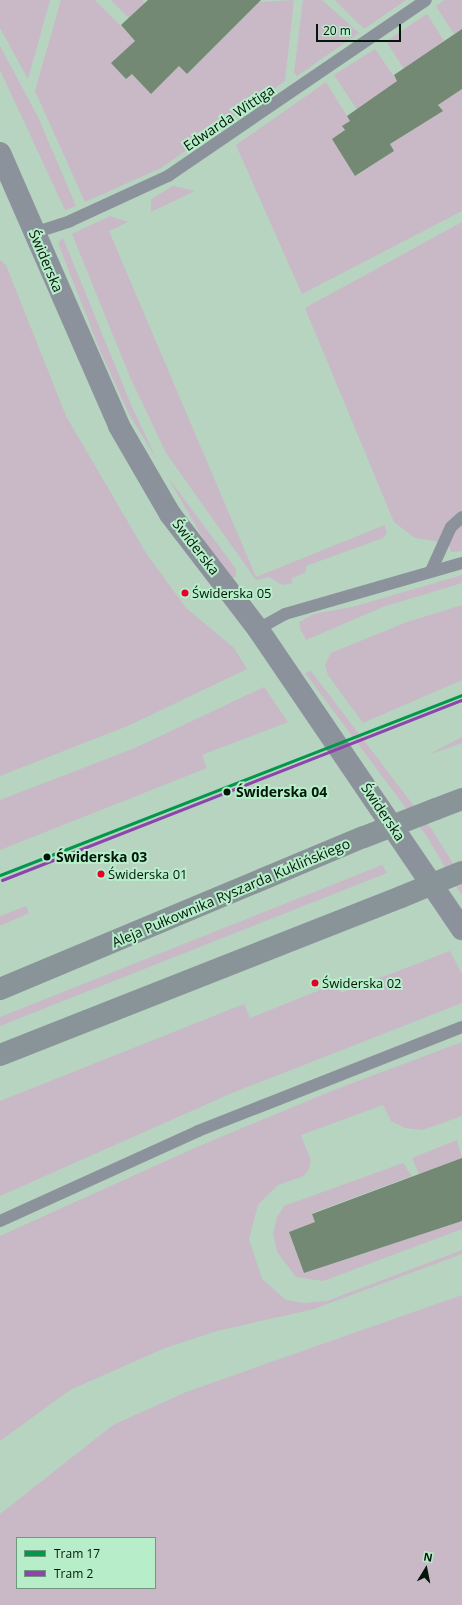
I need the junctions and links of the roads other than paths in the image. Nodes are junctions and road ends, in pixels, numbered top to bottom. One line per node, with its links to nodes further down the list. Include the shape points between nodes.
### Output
1 (426, 0): 3 (lane, Edwarda Wittiga, via 168,176 70,221)
2 (0, 153): 3 (street, Świderska)
3 (34, 233): 7 (street, Świderska, via 123,433 170,514)
4 (462, 517): 6 (lane, via 451,527)
5 (462, 563): 6 (lane)
6 (431, 571): 7 (lane, via 285,614)
7 (258, 629): 10 (street, Świderska)
8 (462, 799): 11 (main road, Aleja Pułkownika Ryszarda Kuklińskiego, bridge, via 364,837)
9 (462, 872): 13 (main road, bridge)
10 (462, 929)
11 (0, 990)
12 (462, 1027): 14 (lane, via 198,1131)
13 (0, 1055)
14 (0, 1221)

